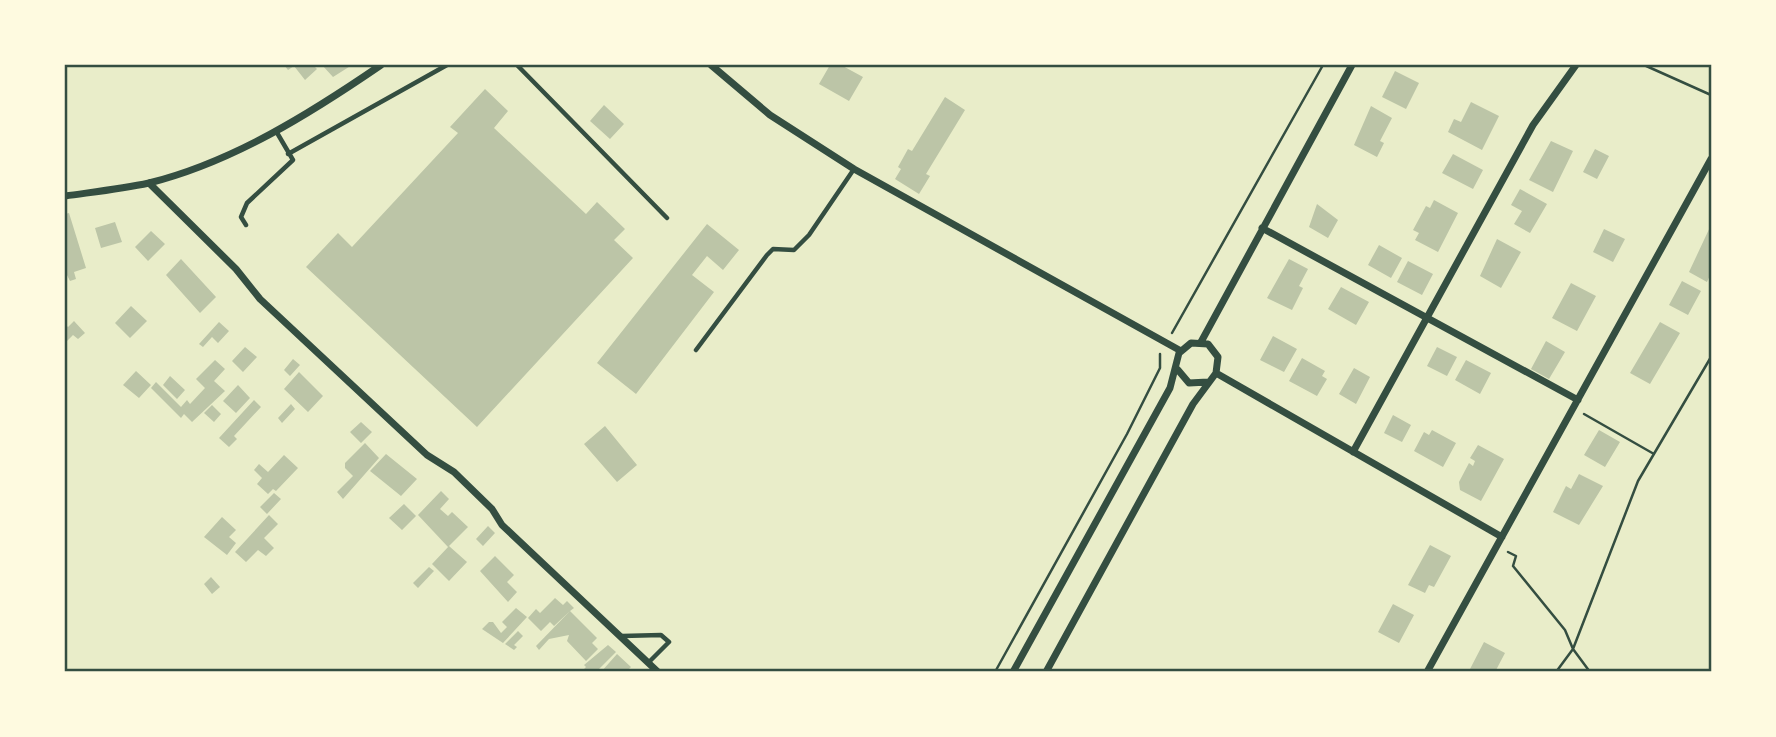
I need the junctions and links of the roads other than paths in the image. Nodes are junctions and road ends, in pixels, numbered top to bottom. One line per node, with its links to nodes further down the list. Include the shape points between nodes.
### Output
1 (381, 65): 7 (street)
2 (447, 65): 8 (lane)
3 (517, 65): 13 (lane)
4 (711, 65): 10 (street, via 764,110)
5 (1352, 65): 15 (street)
6 (1576, 65): 16 (street, via 1533,125)
7 (276, 130): 8 (lane); 11 (street, via 214,160)
8 (288, 154): 14 (lane, via 293,159 247,203 242,217)
9 (1711, 159): 23 (street)
10 (855, 169): 18 (lane, via 794,250 773,249 767,254); 19 (street)
11 (149, 183): 12 (street); 26 (street, via 260,299 427,455 454,472 502,525)
12 (65, 195)
13 (667, 218)
14 (246, 225)
15 (1262, 228): 16 (street); 17 (street)
16 (1427, 318): 23 (street); 24 (street)
17 (1201, 342): 19 (street, via 1188,344); 21 (street, via 1217,354)
18 (695, 350)
19 (1181, 351): 20 (street)
20 (1177, 369): 22 (street, via 1189,383); 29 (street)
21 (1216, 373): 22 (street); 24 (street)
22 (1208, 382): 30 (street)
23 (1576, 404): 25 (street)
24 (1353, 452): 25 (street)
25 (1502, 537): 31 (street)
26 (620, 636): 27 (street); 27 (lane, via 661,635 669,642)
27 (649, 663): 28 (street)
28 (658, 672)
29 (1013, 672)
30 (1046, 672)
31 (1427, 672)

